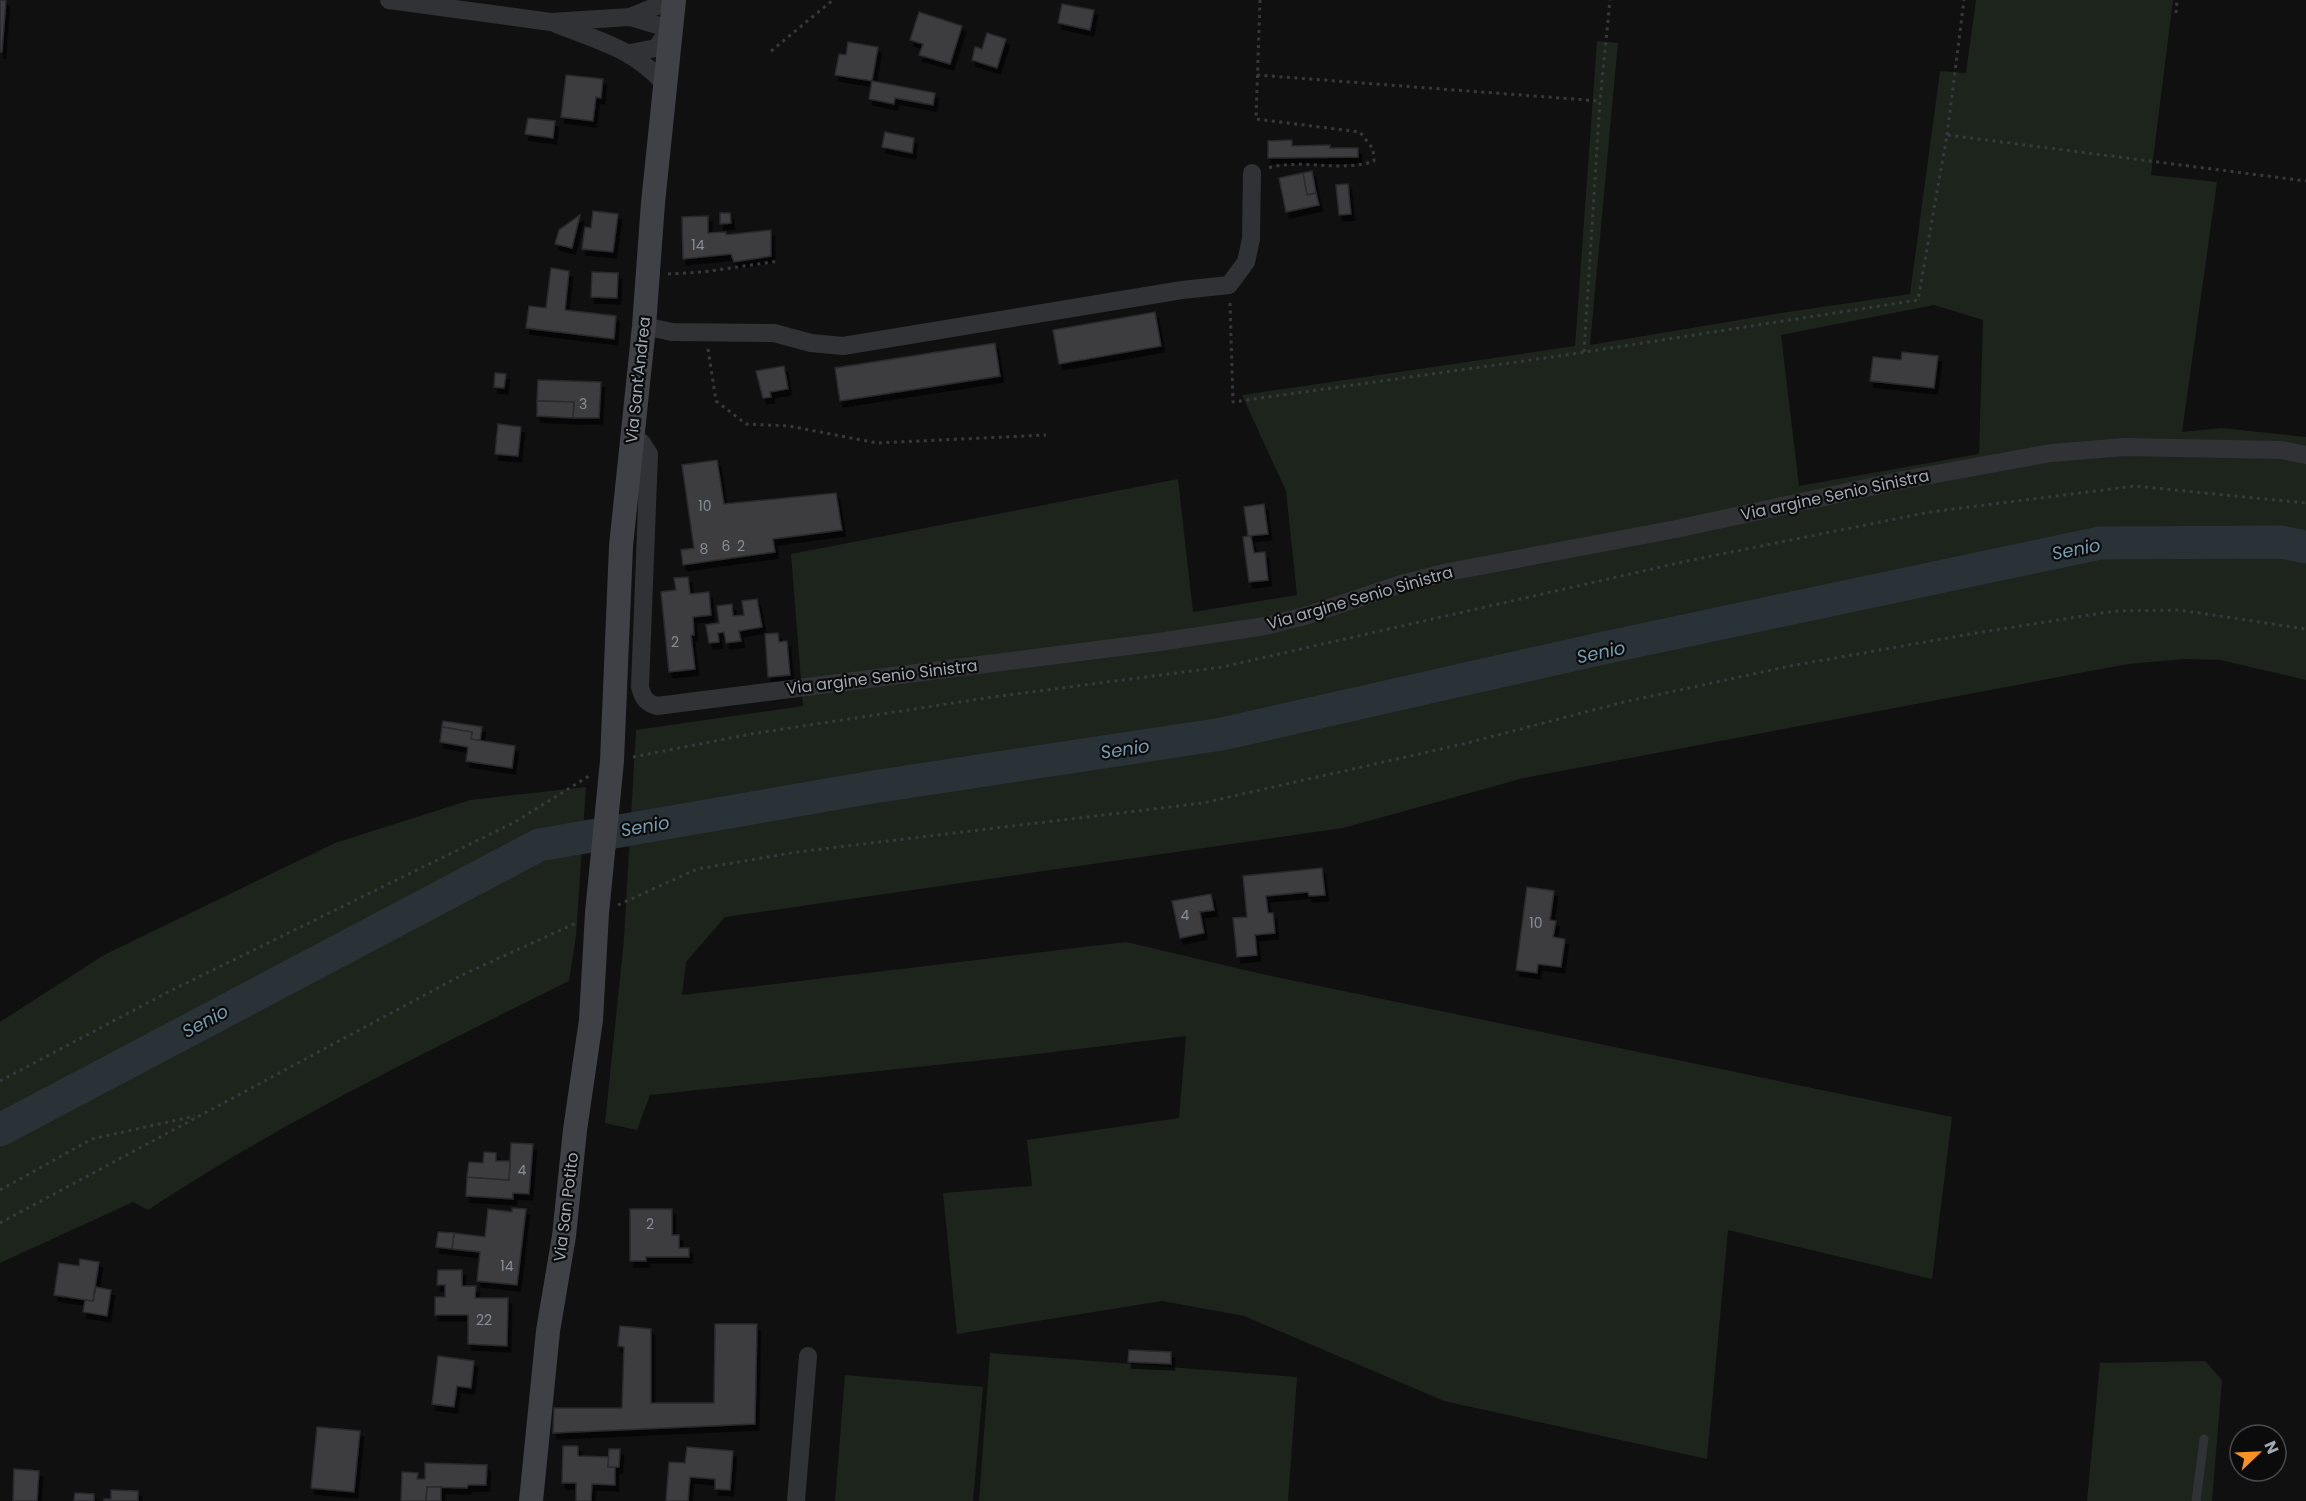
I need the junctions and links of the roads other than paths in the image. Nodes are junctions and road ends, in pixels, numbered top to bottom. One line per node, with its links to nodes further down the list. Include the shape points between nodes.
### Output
1 (389, 0): 5 (street)
2 (664, 0): 4 (street)
3 (675, 0): 6 (street, Via Sant'Andrea)
4 (630, 17): 5 (street); 6 (street)
5 (551, 22): 7 (street)
6 (670, 29): 7 (street, via 656,48); 8 (street, Via Sant'Andrea)
7 (630, 53): 8 (street)
8 (664, 83): 10 (street, Via Sant'Andrea)
9 (1252, 173): 10 (street, via 1251,239 1246,262 1229,285 843,346 774,333 672,332)
10 (644, 326): 11 (street, Via Sant'Andrea)
11 (633, 435): 12 (street, Via argine Senio Sinistra, via 649,454 640,687 642,697 657,706 1265,626 1448,572 2051,453 2126,447 2281,450); 13 (street, Via Sant'Andrea, via 621,546 612,761)
12 (2306, 455)
13 (597, 913): 16 (street, Via San Potito, via 591,1020 548,1331)
14 (808, 1356): 17 (street)
15 (2204, 1439): 18 (lane)
16 (531, 1501)
17 (796, 1501)
18 (2196, 1501)

